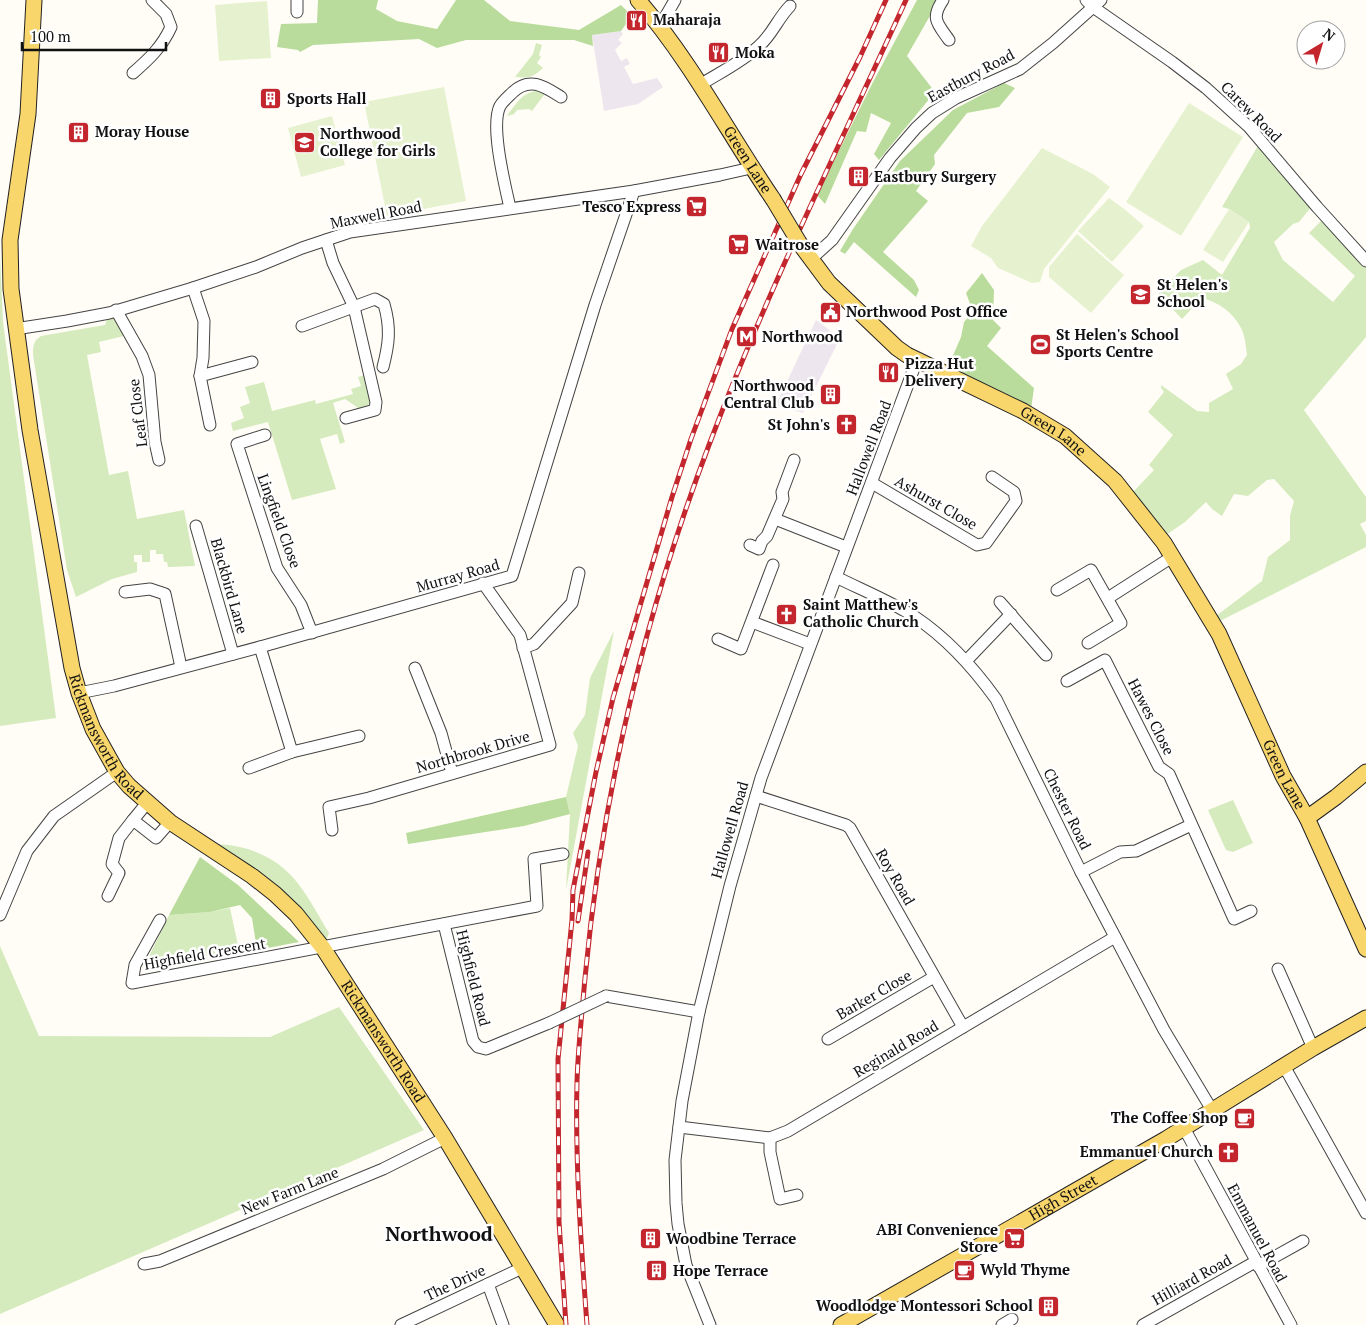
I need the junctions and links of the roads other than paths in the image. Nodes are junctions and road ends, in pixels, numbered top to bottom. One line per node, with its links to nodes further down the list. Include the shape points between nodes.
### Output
1 (34, 0): 25 (main road, Rickmansworth Road, via 28,114 10,240)
2 (152, 0): 12 (street, via 166,14 171,27 152,57)
3 (298, 0): 9 (street)
4 (638, 0): 10 (main road, Green Lane)
5 (675, 0): 10 (street)
6 (942, 0): 11 (street, via 936,10 936,19)
7 (1093, 2): 19 (street, Eastbury Road, via 1053,43 1020,69 956,98 916,128 890,158 832,240); 20 (street, Carew Road, via 1206,88 1249,127)
8 (790, 6): 13 (street, via 760,46)
9 (297, 12)
10 (660, 26): 13 (main road, Green Lane)
11 (949, 40)
12 (133, 73)
13 (700, 84): 15 (main road, Green Lane)
14 (561, 97): 17 (street, via 539,84 528,84 516,89 500,106 498,141)
15 (751, 168): 16 (street, Maxwell Road); 19 (main road, Green Lane, bridge)
16 (634, 191): 17 (street, Maxwell Road); 45 (street, Murray Road, via 512,576)
17 (510, 208): 18 (street, Maxwell Road, via 350,232)
18 (326, 240): 21 (street, Maxwell Road); 22 (street)
19 (811, 259): 26 (main road, Green Lane, via 829,283 879,332)
20 (1366, 261)
21 (193, 288): 23 (street, Maxwell Road); 29 (street, via 204,321)
22 (354, 307): 24 (street); 28 (street, via 375,299 384,304 389,320 389,337); 30 (street, via 376,402 375,410)
23 (116, 310): 25 (street, Maxwell Road); 33 (street, Leaf Close, via 149,375)
24 (302, 326)
25 (15, 329): 64 (main road, Rickmansworth Road, via 30,430)
26 (917, 360): 36 (street, Hallowell Road); 41 (main road, Green Lane, via 1023,411 1065,436 1115,481)
27 (252, 362): 29 (street)
28 (383, 368)
29 (200, 376): 31 (street)
30 (346, 418)
31 (210, 425)
32 (265, 435): 52 (street, Lingfield Close, via 236,444 277,568 301,605)
33 (159, 460)
34 (794, 460): 37 (street)
35 (992, 477): 36 (street, Ashurst Close, via 1014,492 1016,501 982,545)
36 (872, 484): 40 (street, Hallowell Road)
37 (775, 518): 39 (street, via 759,549); 40 (street)
38 (196, 526): 58 (street, Blackbird Lane)
39 (750, 545)
40 (846, 548): 44 (street, Hallowell Road)
41 (1172, 557): 48 (street); 73 (main road, Green Lane, via 1219,634 1283,776)
42 (773, 565): 51 (street)
43 (579, 573): 57 (street, via 572,604 534,644)
44 (836, 577): 55 (street, Hallowell Road); 60 (street, Chester Road, via 914,617)
45 (483, 583): 52 (street, Murray Road); 57 (street, via 520,635)
46 (1057, 590): 48 (street, via 1092,570)
47 (125, 592): 61 (street, via 150,589 166,594)
48 (1108, 598): 54 (street, via 1121,623)
49 (1000, 602): 50 (street)
50 (1011, 614): 59 (street); 60 (street)
51 (752, 622): 53 (street, via 741,648); 55 (street)
52 (312, 632): 56 (street, Murray Road)
53 (718, 639)
54 (1088, 643)
55 (810, 644): 71 (street, Hallowell Road)
56 (260, 647): 58 (street, Murray Road); 66 (street)
57 (524, 648): 70 (street, Northbrook Drive, via 550,745)
58 (232, 654): 61 (street, Murray Road)
59 (1046, 655)
60 (967, 660): 79 (street, Chester Road, via 996,699)
61 (181, 667): 64 (street, Murray Road)
62 (415, 668): 70 (street, via 441,733)
63 (1067, 681): 76 (street, Hawes Close, via 1105,660 1159,767 1169,774)
64 (79, 693): 68 (main road, Rickmansworth Road, via 93,729)
65 (360, 736): 66 (street)
66 (292, 752): 67 (street)
67 (249, 768)
68 (116, 772): 72 (main road, Rickmansworth Road); 82 (street, via 54,816 27,851)
69 (1366, 772): 73 (main road)
70 (452, 773): 77 (street, Northbrook Drive, via 329,807)
71 (756, 796): 89 (street, Roy Road, via 850,828); 90 (street, Hallowell Road)
72 (147, 803): 74 (street); 75 (main road, Rickmansworth Road)
73 (1307, 818): 87 (main road, Green Lane)
74 (133, 820): 75 (street, via 156,838); 80 (street, via 119,838 112,864 119,873)
75 (170, 822): 86 (main road, Rickmansworth Road, via 252,876 296,914)
76 (1191, 825): 79 (street, via 1136,851 1120,852); 81 (street, via 1234,919)
77 (332, 830)
78 (563, 854): 84 (street, via 534,859 537,906)
79 (1081, 872): 85 (street, Chester Road)
80 (108, 896)
81 (1251, 911)
82 (0, 915)
83 (160, 920): 86 (street, Highfield Crescent, via 135,965 132,983)
84 (444, 924): 86 (street, Highfield Road); 90 (street, Highfield Road, bridge, via 473,1041 478,1047 494,1046 606,996)
85 (1115, 937): 92 (street, Reginald Road); 96 (street, Chester Road, via 1164,1030)
86 (323, 948): 99 (main road, Rickmansworth Road)
87 (1366, 949)
88 (1278, 969): 94 (street)
89 (934, 977): 92 (street, Roy Road); 93 (street, Barker Close)
90 (699, 1012): 97 (street, Hallowell Road)
91 (1366, 1018): 94 (main road, High Street)
92 (963, 1027): 100 (street, Reginald Road, via 788,1131)
93 (828, 1039)
94 (1313, 1048): 95 (main road, High Street)
95 (1284, 1066): 96 (main road, High Street); 102 (street)
96 (1212, 1110): 98 (main road, High Street)
97 (679, 1127): 100 (street); 112 (street, Hallowell Road, via 675,1175 682,1249)
98 (1184, 1128): 105 (street, Emmanuel Road); 113 (main road, High Street)
99 (445, 1138): 104 (street, New Farm Lane, via 383,1169 160,1261); 106 (main road, Rickmansworth Road)
100 (770, 1138): 101 (street, via 780,1199)
101 (797, 1195)
102 (1366, 1213)
103 (1303, 1241): 105 (street, Hilliard Road)
104 (144, 1264)
105 (1257, 1264): 114 (street, Hilliard Road); 115 (street, Emmanuel Road)
106 (522, 1268): 107 (street, The Drive); 111 (main road, Rickmansworth Road)
107 (488, 1284): 108 (street, The Drive); 110 (street)
108 (424, 1320): 109 (street, The Drive)
109 (400, 1325)
110 (502, 1325)
111 (557, 1325)
112 (710, 1325)
113 (841, 1325)
114 (1143, 1325)
115 (1290, 1325)

